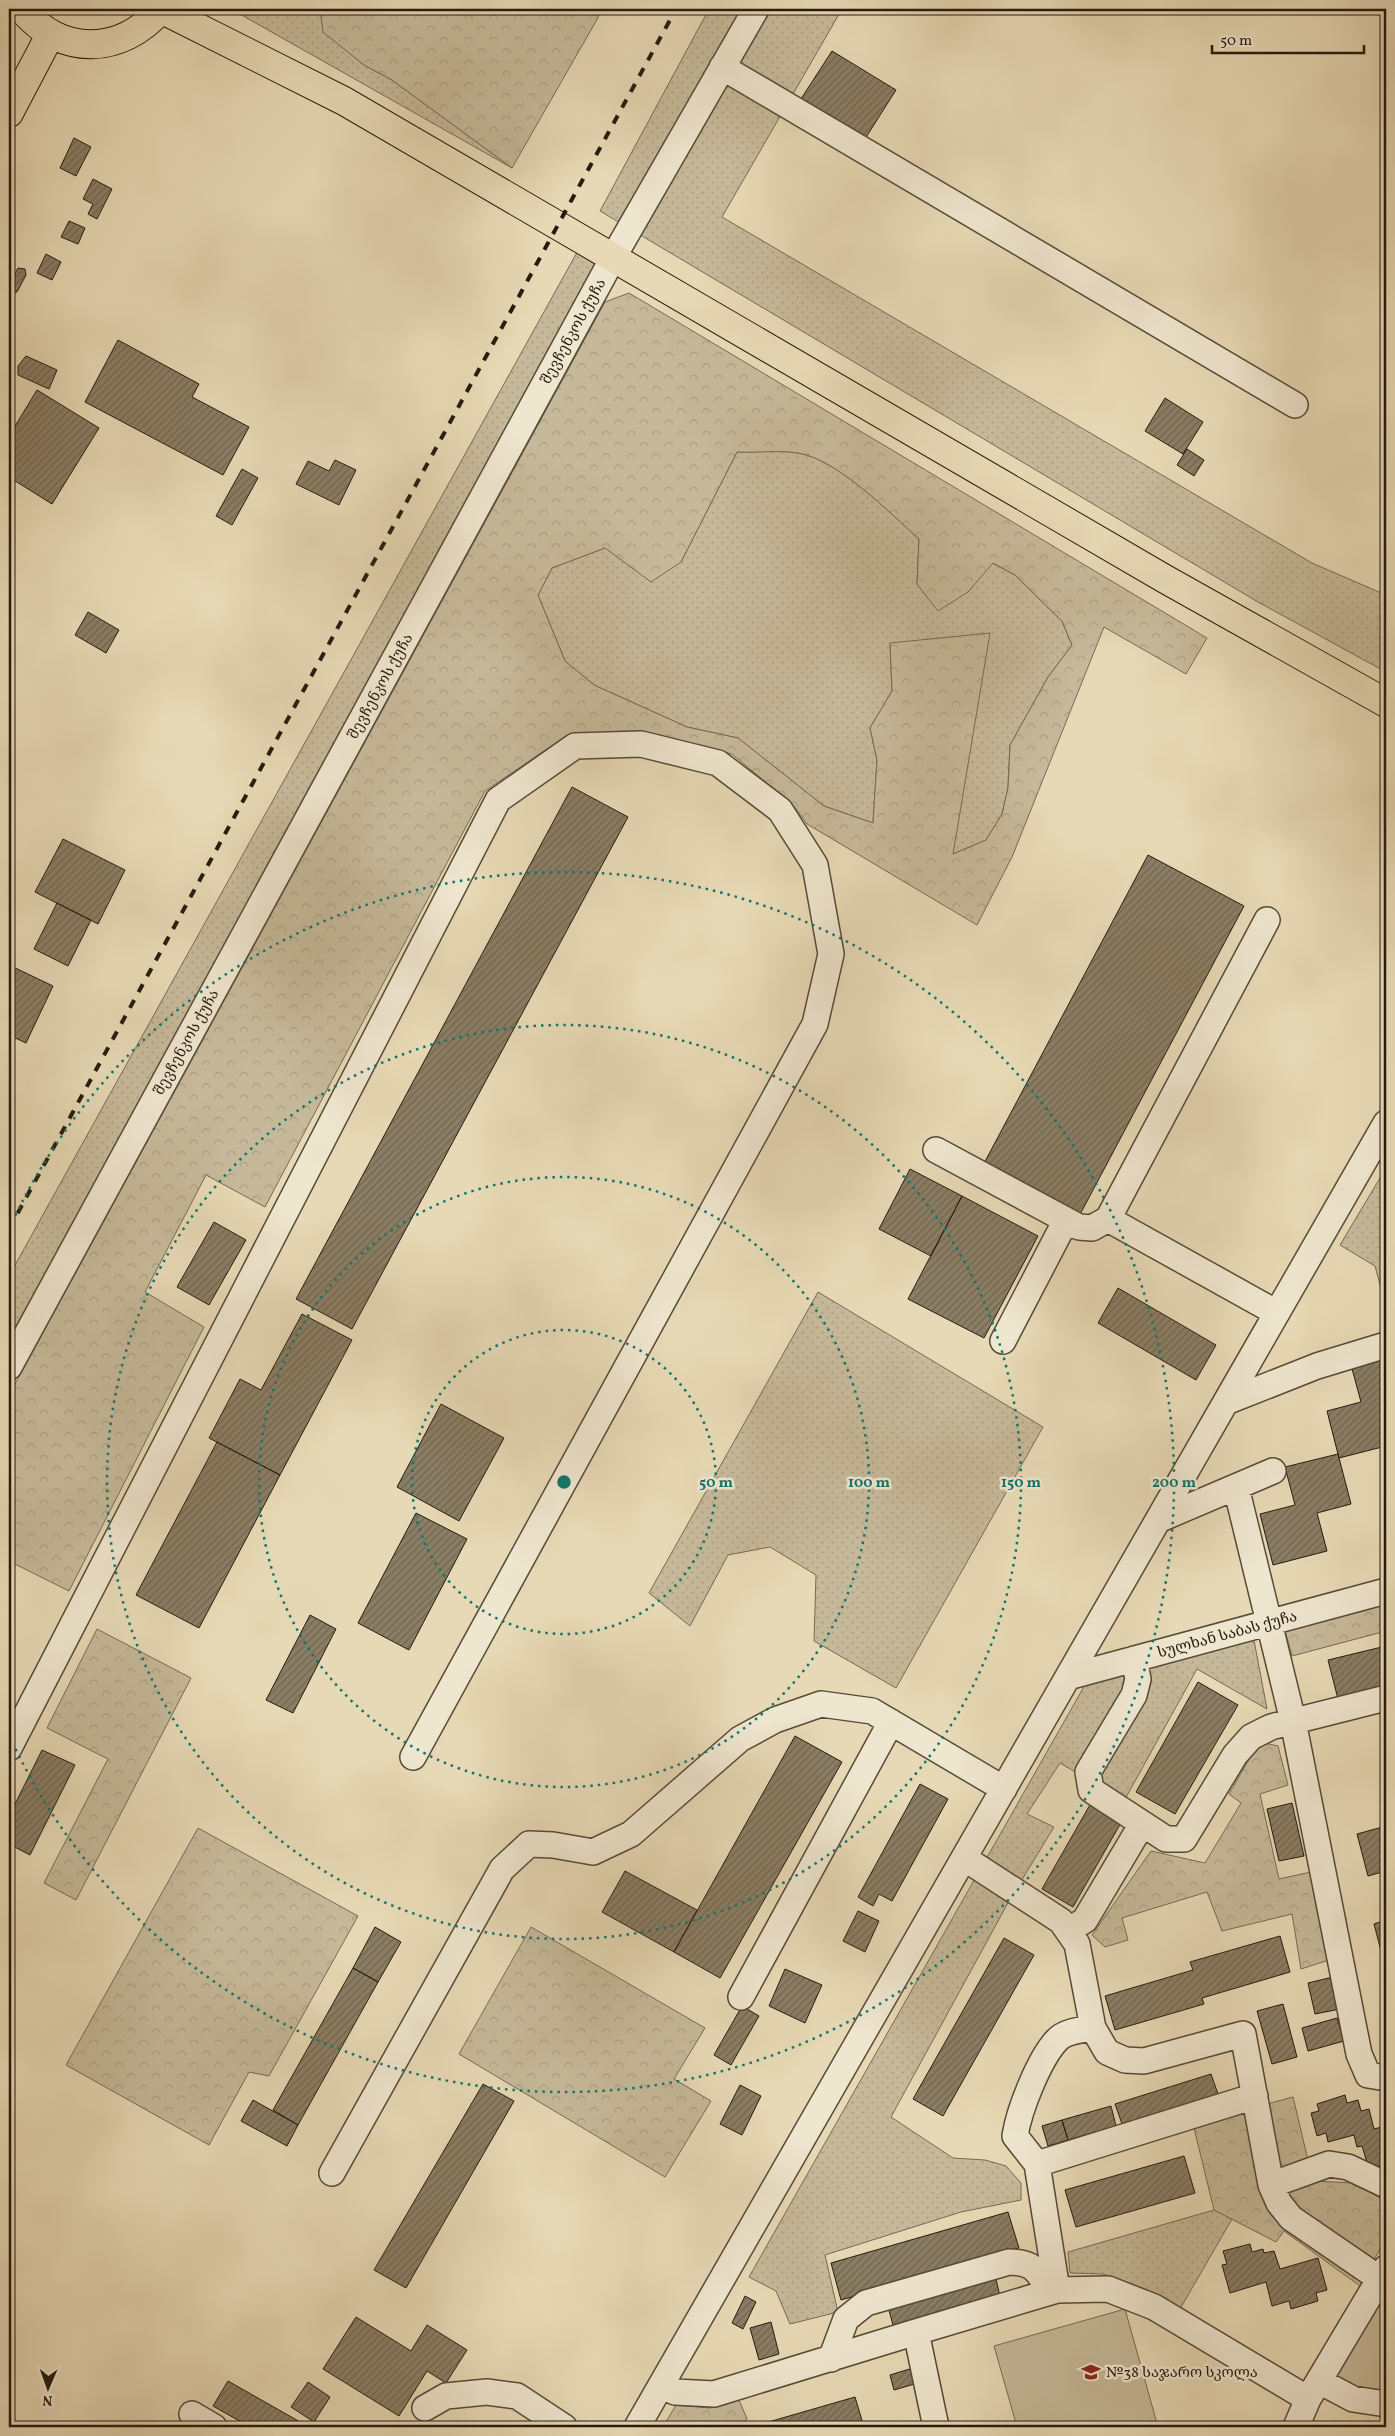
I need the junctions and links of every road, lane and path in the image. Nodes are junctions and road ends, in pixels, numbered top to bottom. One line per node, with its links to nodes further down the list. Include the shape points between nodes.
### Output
1 (22, 9): 4 (main road)
2 (161, 9): 4 (main road, via 144,27 123,39 99,45 75,43); 7 (main road, via 344,101)
3 (756, 9): 5 (street, შევჩენკოს ქუჩა)
4 (50, 35): 6 (main road)
5 (722, 67): 7 (street, შევჩენკოს ქუჩა); 8 (street)
6 (9, 112)
7 (614, 256): 9 (main road, via 1165,579); 18 (street, შევჩენკოს ქუჩა)
8 (1295, 405)
9 (1386, 703)
10 (1267, 920): 13 (street)
11 (1386, 1123): 15 (street)
12 (936, 1150): 14 (street)
13 (1108, 1219): 14 (street, via 1092,1228 1079,1227); 15 (street)
14 (1066, 1220): 16 (street)
15 (1277, 1313): 19 (street)
16 (1003, 1341)
17 (1386, 1346): 19 (street, via 1318,1366)
18 (9, 1367)
19 (1226, 1402): 22 (street)
20 (1272, 1471): 21 (street)
21 (1236, 1487): 22 (street); 24 (street)
22 (1158, 1520): 26 (street)
23 (1386, 1591): 24 (street, სულხან საბას ქუჩა)
24 (1268, 1622): 25 (street, სულხან საბას ქუჩა); 29 (street)
25 (1134, 1659): 26 (street, სულხან საბას ქუჩა); 33 (street, via 1138,1679 1134,1695 1088,1772 1091,1790)
26 (1068, 1677): 32 (street)
27 (1386, 1698): 29 (street)
28 (892, 1722): 32 (street); 36 (street); 41 (street, via 872,1711 821,1704 775,1720 740,1739 632,1834 593,1852 529,1844 502,1869)
29 (1293, 1722): 33 (street, via 1271,1727 1251,1737 1235,1755 1184,1839 1166,1839); 38 (street, via 1359,2054 1368,2074)
30 (9, 1748): 31 (street, via 498,800 575,746 641,744 718,763 780,810 815,865 831,954 815,1024)
31 (413, 1758)
32 (1004, 1789): 34 (street)
33 (1142, 1824): 35 (street, via 1085,1920)
34 (964, 1858): 35 (street, via 1061,1921); 48 (street)
35 (1068, 1931): 37 (street, via 1077,1944)
36 (741, 1997)
37 (1093, 2028): 39 (street, via 1107,2052 1125,2060 1144,2061 1242,2034); 40 (street, via 1076,2030 1057,2039 1038,2070 1015,2136)
38 (1386, 2078)
39 (1255, 2096): 40 (street); 42 (street)
40 (1037, 2164): 45 (street)
41 (332, 2172)
42 (1271, 2185): 43 (street, via 1329,2164 1348,2167); 44 (street, via 1291,2218)
43 (1386, 2185)
44 (1383, 2274): 49 (street)
45 (1054, 2291): 46 (street); 47 (street, via 1035,2268 1021,2262 1009,2262 866,2303 846,2319); 49 (street, via 1108,2290 1154,2307)
46 (916, 2332): 47 (street); 56 (street)
47 (832, 2359): 48 (street, via 714,2394 675,2392)
48 (661, 2386): 55 (street)
49 (1314, 2390): 50 (street); 57 (street)
50 (1386, 2404)
51 (425, 2408): 54 (street, via 446,2396 487,2392 517,2396)
52 (192, 2414): 53 (street)
53 (214, 2427)
54 (564, 2427)
55 (637, 2427)
56 (936, 2427)
57 (1296, 2427)

